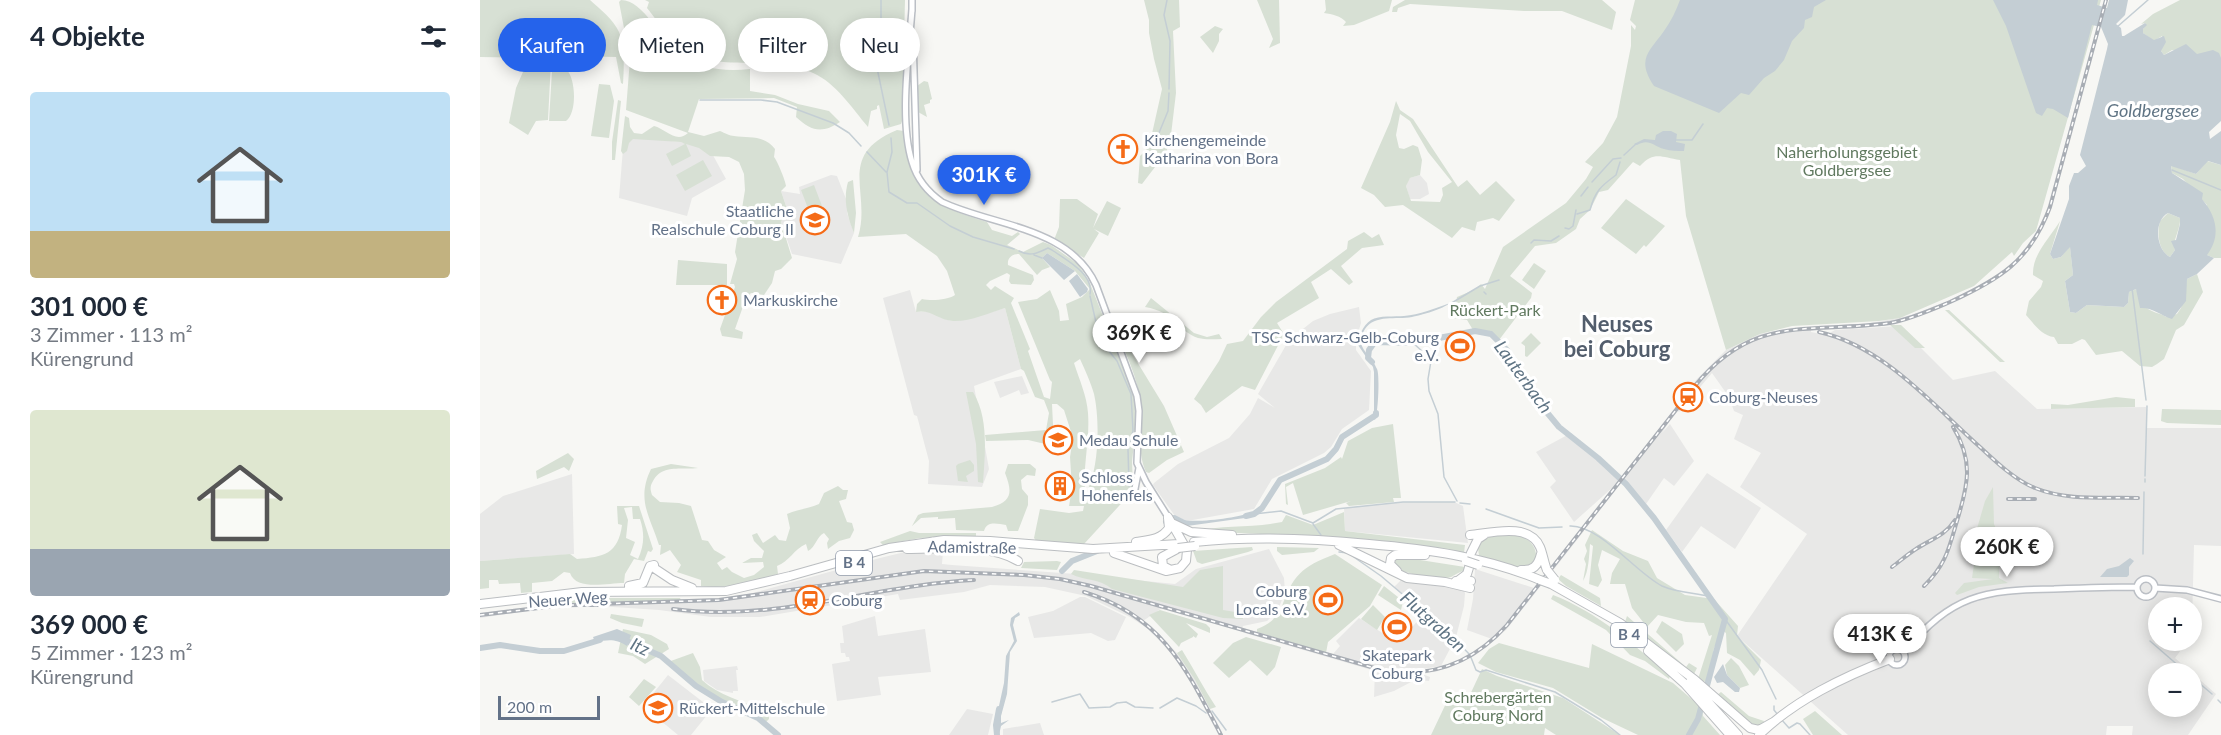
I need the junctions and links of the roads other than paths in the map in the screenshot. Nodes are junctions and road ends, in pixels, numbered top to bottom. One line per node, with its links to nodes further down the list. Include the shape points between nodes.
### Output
1 (912, 0): 2 (main road, via 907,126 912,161 929,191 942,202 1043,238 1067,250 1084,265 1096,285 1135,388)
2 (1139, 468): 3 (main road); 4 (main road)
3 (1134, 494)
4 (1170, 521): 7 (highway, via 1191,532); 9 (highway, via 1166,532); 21 (highway, via 1188,554 1184,565)
5 (1485, 534): 6 (highway); 16 (highway, via 1525,533); 18 (highway, via 1478,539)
6 (1470, 535)
7 (1266, 537): 8 (highway, B 4); 18 (highway, B 4, via 1389,545)
8 (1195, 544): 10 (highway, B 4); 11 (highway, B 4, bridge)
9 (1150, 545): 11 (highway, B 4); 14 (highway); 14 (highway, Adamistraße / B 4); 15 (highway, Adamistraße / B 4)
10 (1339, 545): 17 (highway, B 4); 22 (highway, via 1399,575)
11 (1178, 547): 21 (highway, via 1161,557 1163,566)
12 (1054, 548): 13 (highway, Adamistraße / B 4, via 965,544); 14 (highway, Adamistraße / B 4); 15 (highway, Adamistraße / B 4); 29 (highway, Adamistraße / B 4, via 978,540 924,542 888,548 742,589)
13 (907, 549): 19 (highway, via 989,550); 31 (highway, Adamistraße / B 4, via 740,594)
14 (1105, 549)
15 (1114, 553): 21 (highway)
16 (1541, 554): 20 (highway, via 1533,569); 26 (highway, bridge)
17 (1425, 555): 18 (highway, B 4); 22 (highway, via 1397,554 1391,558 1394,570)
18 (1472, 559): 20 (highway, B 4); 23 (highway, via 1467,574); 24 (highway, B 4)
19 (1018, 561)
20 (1513, 570): 24 (highway, B 4)
21 (1173, 571)
22 (1417, 579): 25 (highway)
23 (1459, 580): 25 (highway); 25 (highway, via 1470,584)
24 (1538, 581): 26 (highway, B 4, bridge)
25 (1445, 582)
26 (1551, 584): 37 (highway, B 4, via 1609,621 1650,652 1698,698); 37 (highway, B 4, via 1620,623 1696,684)
27 (2137, 587): 28 (main road, via 2147,579); 28 (main road, via 2145,597); 35 (main road, via 1993,592 1972,597 1935,619)
28 (2155, 588): 32 (main road, via 2187,590)
29 (705, 591): 30 (highway, B 4, via 687,587 650,566 641,585); 31 (highway, Adamistraße / B 4)
30 (582, 592): 31 (highway, Neuer Weg / B 4); 33 (highway, Neuer Weg / B 4)
31 (657, 593): 34 (highway, Neuer Weg / B 4, via 553,599)
32 (2221, 599)
33 (480, 604)
34 (480, 609)
35 (1904, 652): 36 (main road, via 1894,649); 36 (main road, via 1901,663)
36 (1890, 659): 38 (highway, via 1835,683 1786,712)
37 (1711, 703): 38 (highway); 39 (highway, B 4); 40 (highway, B 4)
38 (1763, 732)
39 (1730, 735)
40 (1738, 735)

